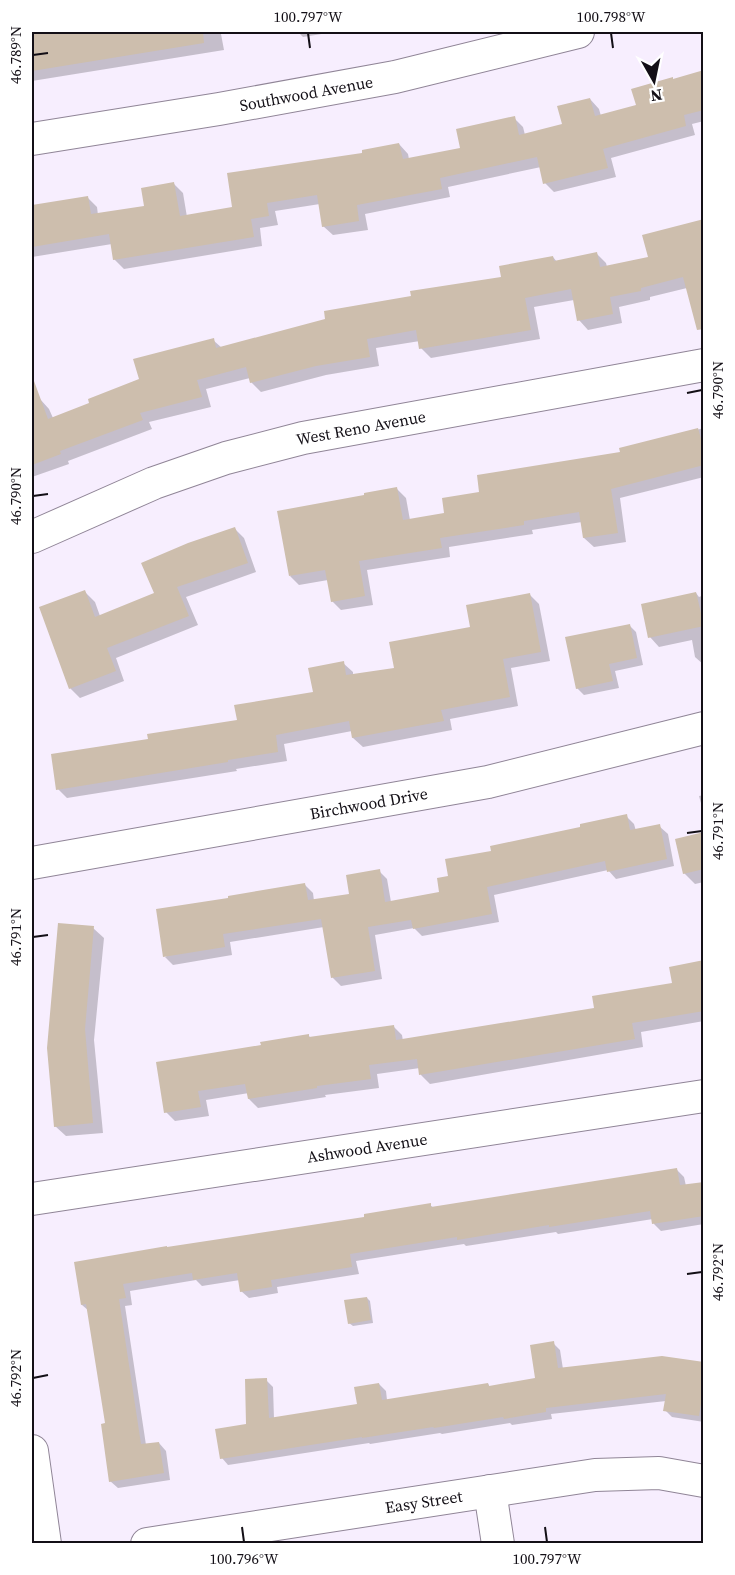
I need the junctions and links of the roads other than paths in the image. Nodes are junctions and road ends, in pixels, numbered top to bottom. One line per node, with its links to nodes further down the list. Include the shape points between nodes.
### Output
1 (578, 32): 2 (street, Southwood Avenue, via 395,77)
2 (32, 139)
3 (704, 365): 4 (street, West Reno Avenue, via 303,438 226,458 164,480)
4 (32, 537)
5 (704, 728): 6 (street, Birchwood Drive, via 488,783)
6 (32, 863)
7 (704, 1096): 8 (street, Ashwood Avenue)
8 (32, 1199)
9 (32, 1451): 12 (street)
10 (704, 1481): 11 (street, Easy Street, via 659,1473 595,1475)
11 (490, 1491): 13 (street, Easy Street); 14 (street)
12 (45, 1544)
13 (147, 1544)
14 (498, 1544)

